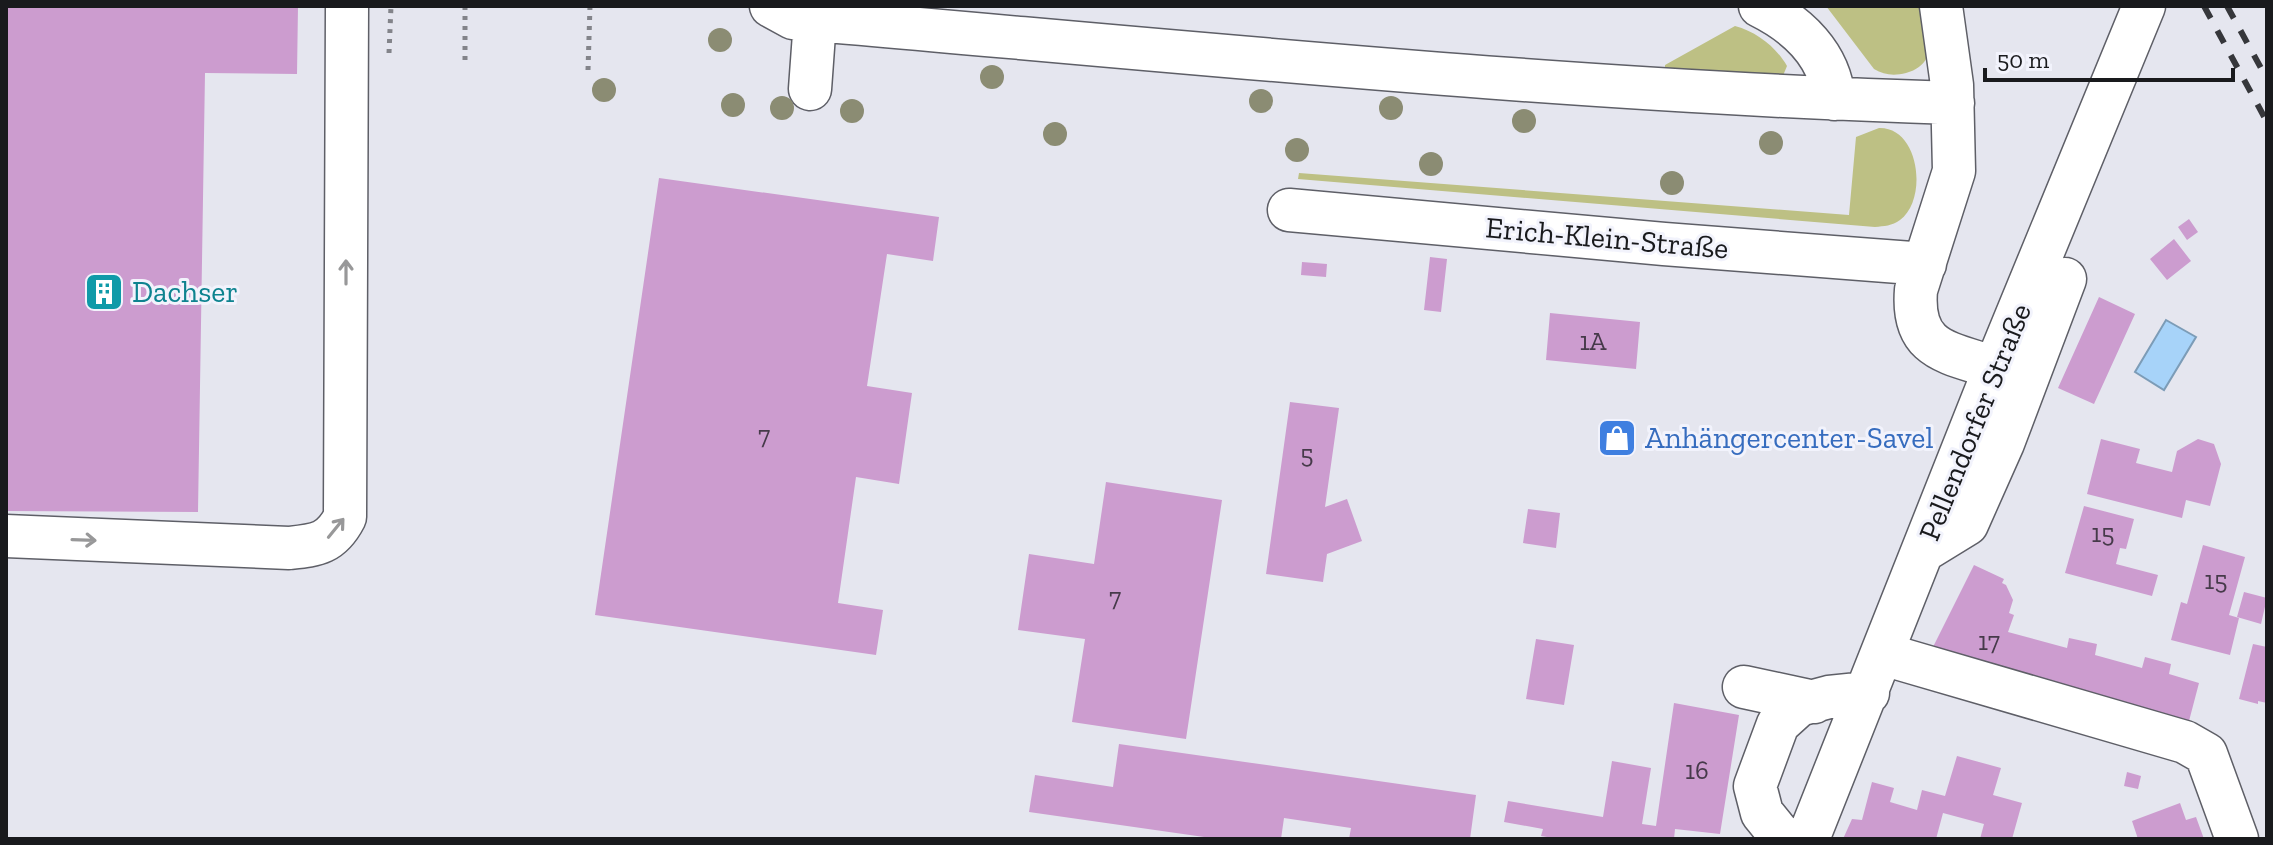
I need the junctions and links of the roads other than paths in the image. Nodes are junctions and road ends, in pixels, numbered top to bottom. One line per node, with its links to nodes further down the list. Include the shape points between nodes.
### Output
1 (347, 6): 15 (street, one-way to 1, via 289,548 318,545 337,533 345,517)
2 (771, 6): 6 (street, via 793,18)
3 (1760, 6): 9 (street, via 1780,16 1819,52)
4 (1941, 6): 10 (street)
5 (2144, 6): 14 (street, Pellendorfer Straße)
6 (811, 13): 7 (street); 8 (street)
7 (898, 17): 9 (street, via 1407,70)
8 (810, 89)
9 (1834, 99): 10 (street)
10 (1953, 103): 12 (street, via 1954,171)
11 (1289, 210): 12 (street, Erich-Klein-Straße, via 1485,238 1717,258)
12 (1925, 264): 14 (street, via 1914,309 1926,339 1937,348)
13 (2065, 279): 16 (street, via 1967,524)
14 (1995, 368): 16 (street, Pellendorfer Straße)
15 (6, 536)
16 (1923, 551): 17 (street, Pellendorfer Straße)
17 (1883, 654): 19 (street, Pellendorfer Straße); 23 (street, via 2185,742 2206,754)
18 (1744, 687): 20 (street)
19 (1868, 693): 20 (street); 22 (street, Pellendorfer Straße)
20 (1814, 702): 21 (street, via 1799,705 1778,724 1755,786 1762,813)
21 (1783, 839)
22 (1808, 839)
23 (2237, 839)

